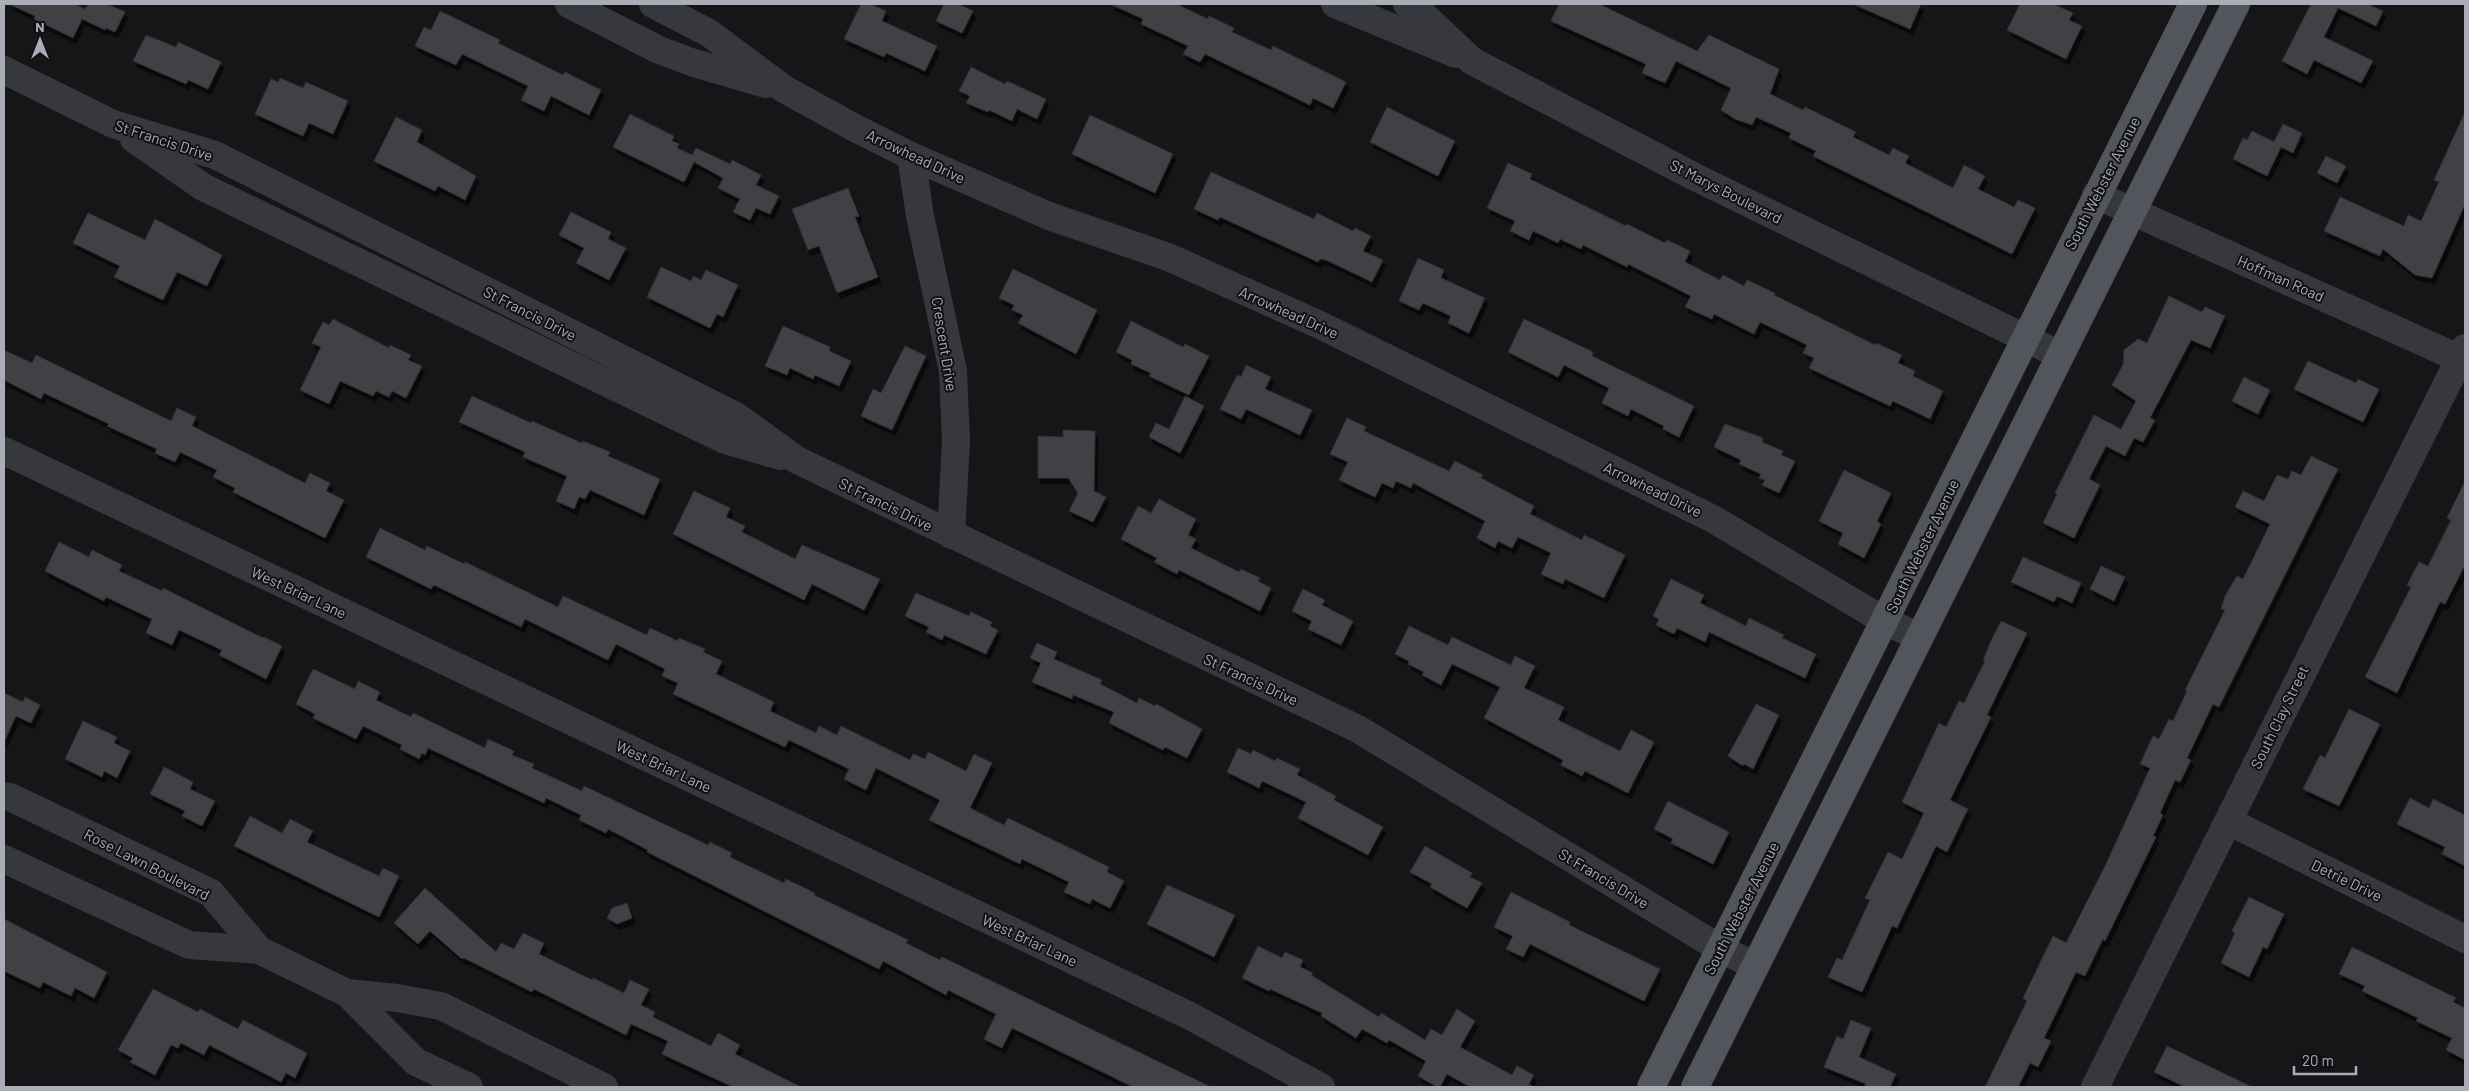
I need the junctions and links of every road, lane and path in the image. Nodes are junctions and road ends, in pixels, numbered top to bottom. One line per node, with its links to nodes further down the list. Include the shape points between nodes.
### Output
1 (569, 4): 9 (street, via 659,50 694,64)
2 (653, 4): 9 (street, Arrowhead Drive, via 709,33)
3 (1335, 4): 7 (street)
4 (1407, 4): 7 (street, St Marys Boulevard, via 1419,11)
5 (2193, 4): 11 (main road, South Webster Avenue)
6 (2230, 6): 12 (main road)
7 (1472, 61): 13 (street, St Marys Boulevard)
8 (4, 70): 17 (street, St Francis Drive, via 113,124 215,155 736,416 796,460)
9 (784, 89): 10 (street, Arrowhead Drive)
10 (911, 156): 17 (street, Crescent Drive, via 920,216 953,371 956,441); 18 (street, Arrowhead Drive, via 1049,216 1168,257 1320,325 1713,519)
11 (2096, 195): 12 (street, Hoffman Road); 13 (main road, South Webster Avenue)
12 (2132, 211): 14 (main road); 15 (street, Hoffman Road)
13 (2025, 339): 14 (street, St Marys Boulevard); 18 (main road, South Webster Avenue)
14 (2060, 355): 19 (main road)
15 (2464, 356): 21 (street, South Clay Street)
16 (4, 451): 30 (street, West Briar Lane, via 1181,1012)
17 (951, 536): 24 (street, St Francis Drive, via 1358,729)
18 (1885, 621): 19 (street, Arrowhead Drive); 24 (main road, South Webster Avenue)
19 (1919, 637): 26 (main road)
20 (4, 796): 25 (street, Rose Lawn Boulevard, via 210,893)
21 (2228, 821): 23 (street, Detrie Drive); 33 (street, South Clay Street)
22 (4, 859): 25 (street, via 189,946)
23 (2465, 938)
24 (1721, 949): 26 (street, St Francis Drive); 31 (main road, South Webster Avenue)
25 (259, 950): 27 (street, Rose Lawn Boulevard)
26 (1755, 966): 32 (main road)
27 (347, 993): 28 (street, via 416,1062); 29 (street, Rose Lawn Boulevard, via 441,1006)
28 (469, 1087)
29 (604, 1087)
30 (1321, 1087)
31 (1651, 1087)
32 (1695, 1087)
33 (2095, 1087)

